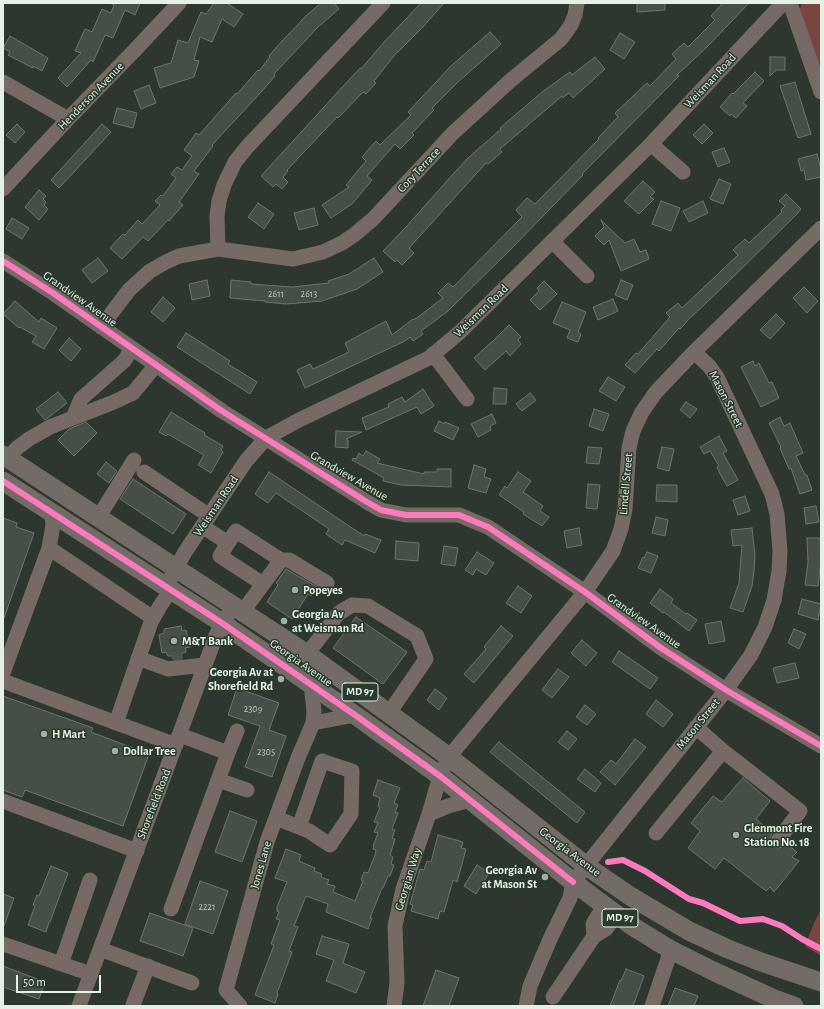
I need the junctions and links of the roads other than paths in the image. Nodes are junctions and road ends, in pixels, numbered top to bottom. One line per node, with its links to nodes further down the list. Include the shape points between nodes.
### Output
1 (179, 3): 8 (street, Henderson Avenue)
2 (383, 3): 14 (street, via 235,162 219,201)
3 (578, 3): 14 (street, Cory Terrace, via 571,25 561,39 510,80 453,133 354,236 322,252 293,259)
4 (783, 3): 9 (street, Weisman Road)
5 (790, 3): 7 (street)
6 (3, 82): 8 (street)
7 (821, 92)
8 (68, 119): 11 (street, Henderson Avenue)
9 (651, 144): 10 (street); 13 (street, Weisman Road)
10 (684, 172)
11 (3, 189)
12 (821, 228): 19 (street, Lindell Street)
13 (552, 241): 16 (street); 20 (street, Weisman Road, via 460,332)
14 (218, 249): 17 (street, Cory Terrace, via 179,256 150,271 129,290)
15 (3, 261): 17 (street, Grandview Avenue)
16 (587, 276)
17 (101, 327): 18 (street, Grandview Avenue)
18 (132, 349): 21 (street, Grandview Avenue); 23 (street, via 124,361 81,399)
19 (694, 352): 39 (street, Lindell Street, via 656,392 633,431 621,529 613,551); 49 (street, Mason Street, via 717,377 756,459 772,494 780,535 780,564 776,590 765,627 751,655)
20 (433, 354): 22 (street); 24 (street, Weisman Road)
21 (156, 365): 23 (street, via 133,393); 24 (street, Grandview Avenue)
22 (467, 399)
23 (73, 418): 25 (street, via 50,427)
24 (266, 438): 31 (street, Weisman Road, via 246,461); 39 (street, Grandview Avenue, via 380,510 406,514 459,515 488,527)
25 (6, 456): 30 (main road, Georgia Avenue / MD 97)
26 (134, 460): 30 (street)
27 (144, 472): 31 (street, via 202,511)
28 (3, 481): 29 (main road, Georgia Avenue / MD 97)
29 (52, 513): 33 (street, via 53,525); 38 (main road, Georgia Avenue / MD 97)
30 (98, 518): 35 (main road, Georgia Avenue / MD 97)
31 (206, 521): 32 (street); 35 (street, Weisman Road)
32 (228, 543): 34 (street, via 236,531); 37 (street, via 220,556)
33 (49, 548): 41 (street); 46 (street)
34 (281, 560): 36 (street, via 289,560); 37 (street, Shorefield Road)
35 (176, 568): 38 (street, Weisman Road); 40 (main road, Georgia Avenue / MD 97)
36 (327, 583)
37 (263, 584): 40 (street, Shorefield Road)
38 (168, 588): 41 (street, Weisman Road); 42 (main road, Georgia Avenue / MD 97)
39 (585, 592): 49 (street, Grandview Avenue, via 661,648); 60 (street, Lindell Street)
40 (238, 608): 42 (street, Shorefield Road); 43 (main road, Georgia Avenue / MD 97)
41 (153, 618): 44 (street, Weisman Road)
42 (222, 623): 45 (street, Shorefield Road); 48 (main road, Georgia Avenue / MD 97)
43 (307, 654): 50 (main road, Georgia Avenue / MD 97); 50 (street, via 339,613 352,605 368,606 417,636 426,659)
44 (138, 658): 45 (street, via 168,669 181,661); 52 (street, Weisman Road)
45 (205, 665): 56 (street, Shorefield Road)
46 (3, 673)
47 (3, 681): 52 (street)
48 (311, 684): 51 (main road, Georgia Avenue / MD 97); 53 (street, Jones Lane)
49 (726, 690): 54 (street, Mason Street); 57 (street, Grandview Avenue)
50 (389, 713): 60 (main road, Georgia Avenue / MD 97)
51 (355, 715): 53 (street); 61 (main road, Georgia Avenue / MD 97)
52 (116, 723): 56 (street)
53 (313, 723): 67 (street, Jones Lane)
54 (696, 727): 58 (street); 72 (street, Mason Street)
55 (237, 731): 59 (street)
56 (178, 740): 59 (street); 71 (street, Shorefield Road)
57 (821, 746)
58 (723, 751): 69 (street); 70 (street, via 800,811)
59 (228, 753): 62 (street)
60 (449, 757): 61 (street, Georgian Way); 72 (main road, Georgia Avenue / MD 97)
61 (440, 776): 64 (main road, Georgia Avenue / MD 97); 66 (street, Georgian Way)
62 (218, 780): 63 (street); 75 (street)
63 (247, 790)
64 (470, 800): 66 (street); 74 (main road, Georgia Avenue / MD 97)
65 (3, 801): 71 (street)
66 (429, 814): 92 (street, Georgian Way, via 403,889 395,926 397,983)
67 (276, 818): 68 (street); 91 (street, Jones Lane, via 226,990)
68 (299, 827): 68 (street, via 310,831 330,845 351,814 352,771 322,761)
69 (656, 833)
70 (779, 839)
71 (136, 851): 78 (street, Shorefield Road)
72 (585, 865): 74 (street, Mason Street); 79 (main road, Georgia Avenue / MD 97, via 658,914)
73 (90, 880): 81 (street)
74 (573, 882): 76 (main road, Georgia Avenue / MD 97); 93 (street, via 570,898 530,986)
75 (171, 908)
76 (610, 911): 80 (main road, Georgia Avenue / MD 97); 87 (street, via 593,924 594,936)
77 (3, 944): 81 (street)
78 (100, 949): 82 (street); 84 (street, Shorefield Road)
79 (728, 949): 83 (main road); 85 (main road, Georgia Avenue / MD 97)
80 (671, 950): 83 (main road, Georgia Avenue / MD 97); 94 (street)
81 (61, 964): 84 (street)
82 (148, 966): 86 (street); 89 (street)
83 (718, 973): 88 (main road, Georgia Avenue / MD 97)
84 (90, 974): 90 (street, Shorefield Road)
85 (821, 982)
86 (192, 983)
87 (553, 997)
88 (762, 999): 95 (main road, Georgia Avenue / MD 97)
89 (134, 1005)
90 (79, 1006)
91 (240, 1006)
92 (394, 1006)
93 (526, 1006)
94 (652, 1006)
95 (794, 1006)

